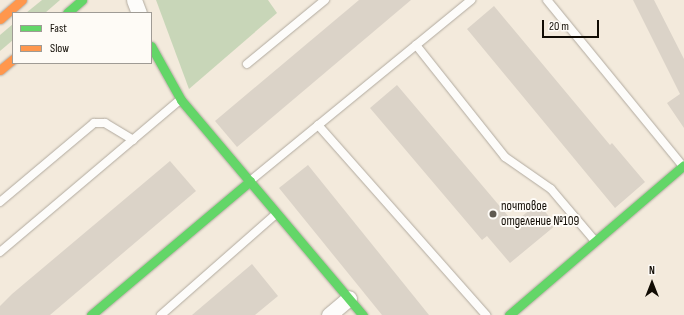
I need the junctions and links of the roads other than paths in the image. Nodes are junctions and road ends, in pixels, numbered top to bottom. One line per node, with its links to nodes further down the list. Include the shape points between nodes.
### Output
1 (22, 0): 9 (main road)
2 (82, 0): 7 (main road)
3 (134, 0): 8 (street)
4 (325, 0): 13 (lane)
5 (471, 0): 10 (lane)
6 (546, 0): 18 (lane)
7 (68, 12)
8 (139, 12)
9 (0, 18)
10 (416, 45): 16 (lane); 22 (lane, via 505,157 551,189)
11 (152, 48): 15 (main road)
12 (12, 60): 14 (main road)
13 (247, 64)
14 (0, 70)
15 (181, 100): 17 (lane); 19 (main road)
16 (318, 125): 19 (lane); 29 (lane)
17 (133, 140): 20 (lane, via 105,123 94,123); 23 (lane)
18 (683, 165): 22 (main road)
19 (250, 181): 21 (main road); 25 (main road)
20 (0, 202)
21 (277, 213): 24 (main road); 26 (lane)
22 (595, 241): 30 (main road)
23 (0, 252)
24 (349, 298): 27 (street); 28 (main road)
25 (91, 315)
26 (161, 315)
27 (329, 315)
28 (363, 315)
29 (486, 315)
30 (509, 315)

